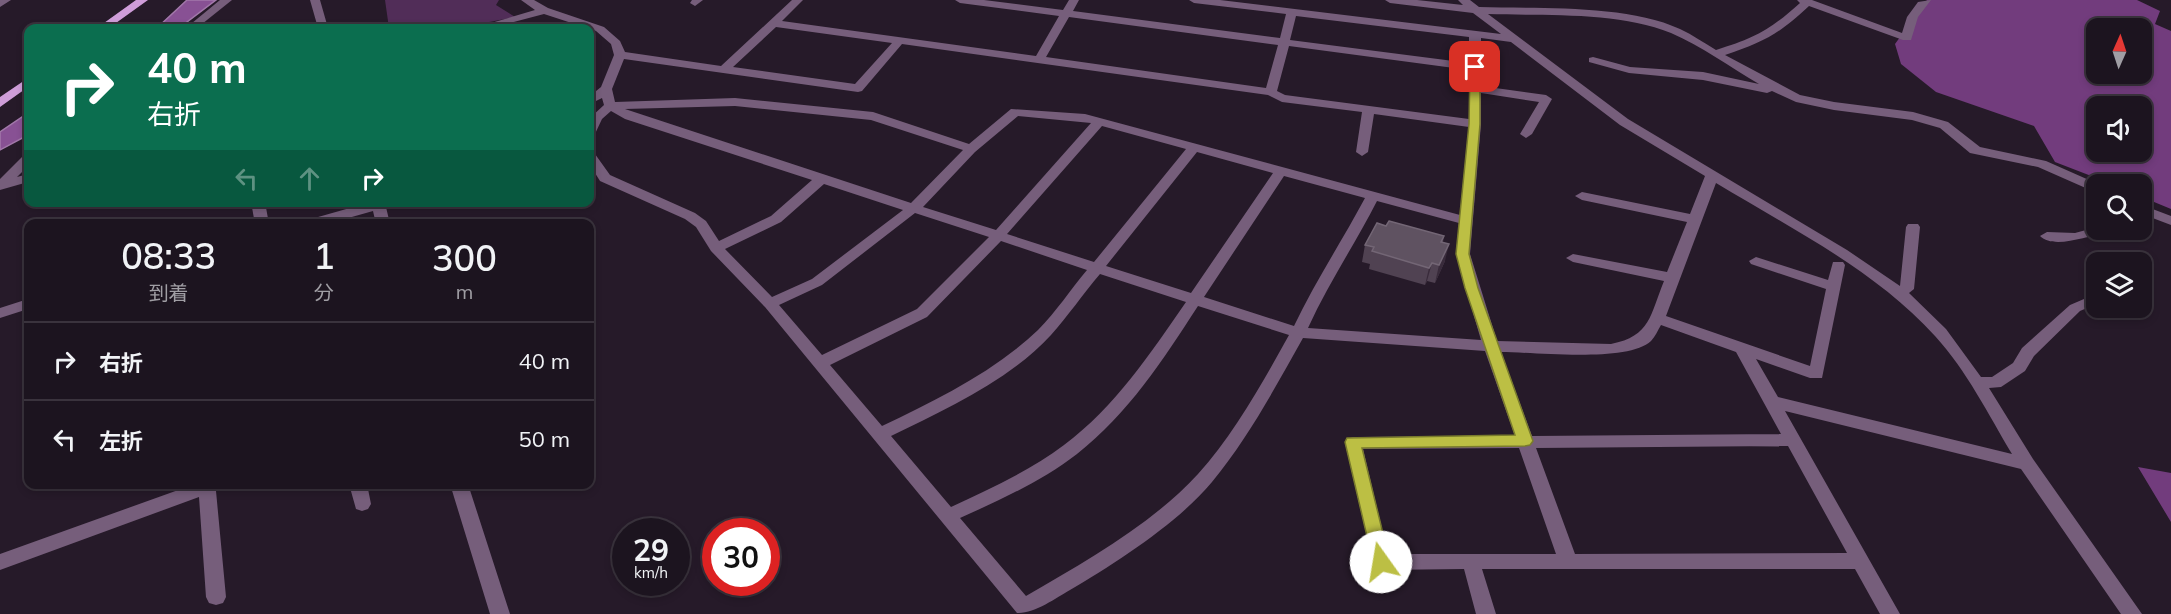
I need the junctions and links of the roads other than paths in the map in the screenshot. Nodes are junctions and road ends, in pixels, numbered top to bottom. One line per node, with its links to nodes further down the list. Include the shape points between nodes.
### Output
1 (6, 0): 14 (street)
2 (143, 0): 20 (main road)
3 (228, 0): 21 (street)
4 (315, 0): 22 (street)
5 (526, 0): 15 (street)
6 (798, 0): 19 (street)
7 (960, 0): 18 (street)
8 (1074, 0): 18 (street)
9 (1194, 0): 17 (street)
10 (1390, 0): 16 (street)
11 (1463, 0): 16 (street)
12 (1926, 0): 13 (street, via 1909,25 1907,38)
13 (1812, 2): 30 (street, via 1776,30)
14 (0, 4)
15 (543, 10): 23 (street); 24 (street)
16 (1475, 10): 27 (street); 30 (street, via 1638,20 1675,31)
17 (1292, 12): 26 (street); 29 (street)
18 (1066, 14): 29 (street); 32 (street)
19 (773, 23): 28 (street); 35 (street)
20 (108, 24)
21 (196, 24)
22 (322, 24)
23 (496, 24)
24 (585, 24)
25 (594, 27): 31 (street, via 615,43)
26 (1475, 34): 27 (street); 34 (street)
27 (1517, 39): 55 (street, via 1624,122)
28 (900, 40): 32 (street); 35 (street, via 858,88)
29 (1285, 42): 34 (street); 40 (street)
30 (1715, 54): 39 (street)
31 (620, 55): 35 (street); 37 (street)
32 (1038, 60): 40 (street)
33 (1593, 60): 39 (street, via 1629,70 1703,76)
34 (1475, 67): 38 (street)
35 (725, 68)
36 (24, 85): 42 (main road)
37 (606, 89): 41 (street); 43 (street)
38 (1475, 89): 47 (street); 48 (street, via 1546,99)
39 (1780, 91): 58 (street, via 1834,106 1913,116 1944,125 1975,150 2042,164)
40 (1271, 92): 44 (street, via 1282,98)
41 (594, 98)
42 (0, 103)
43 (610, 106): 46 (street); 50 (street, via 735,102 873,116); 56 (street, via 639,119)
44 (1368, 110): 47 (street); 51 (street)
45 (1098, 122): 49 (street); 50 (street, via 1015,112); 71 (street)
46 (594, 124)
47 (1475, 124): 67 (street)
48 (1526, 134)
49 (1194, 147): 54 (street); 77 (street)
50 (971, 149): 63 (street)
51 (1362, 152)
52 (24, 163): 59 (street)
53 (594, 163): 73 (street, via 605,178 690,216 701,224)
54 (1281, 171): 60 (street); 81 (street)
55 (1712, 176): 66 (street); 80 (street, via 1842,253)
56 (823, 177): 63 (street); 73 (street, via 776,219)
57 (24, 179): 59 (street)
58 (2086, 184)
59 (2, 185)
60 (1373, 196): 67 (street); 87 (street, via 1318,290)
61 (1582, 196): 66 (street)
62 (371, 207): 65 (street)
63 (915, 207): 71 (street); 83 (street, via 817,282)
64 (2152, 216): 68 (street)
65 (325, 219)
66 (1694, 219): 78 (street)
67 (1467, 221): 88 (street, via 1463,254)
68 (2171, 221)
69 (1913, 227): 80 (street, via 1907,289)
70 (2086, 234): 72 (street)
71 (999, 235): 77 (street); 90 (street, via 922,313)
72 (2047, 236)
73 (716, 248): 83 (street)
74 (1574, 258): 78 (street)
75 (1756, 261): 79 (street)
76 (1838, 265): 79 (street)
77 (1096, 267): 81 (street); 93 (street, via 1044,333 1002,368)
78 (1672, 278): 86 (street)
79 (1834, 287): 89 (street, via 1816,374)
80 (1899, 292): 91 (street, via 1941,333)
81 (1194, 299): 87 (street); 102 (street, via 1145,374 1111,413 1070,450 1010,488)
82 (2086, 303): 91 (street, via 2075,308 2028,352 2019,367 1995,383)
83 (770, 304): 90 (street)
84 (24, 305): 85 (street)
85 (0, 313)
86 (1657, 318): 88 (street, via 1646,337 1611,349); 89 (street)
87 (1298, 333): 88 (street); 102 (street, via 1258,405 1205,478 1167,514 1089,568 1024,606)
88 (1491, 346): 95 (street)
89 (1742, 348): 92 (street)
90 (820, 363): 93 (street)
91 (1976, 382): 96 (street)
92 (1773, 402): 94 (street); 96 (street)
93 (879, 435): 102 (street)
94 (1793, 440): 95 (street); 103 (street)
95 (1525, 441): 105 (street, via 1353,442 1381,562); 106 (street)
96 (2028, 464): 111 (street)
97 (202, 489): 104 (street)
98 (210, 489): 107 (street)
99 (359, 489): 101 (street)
100 (461, 489): 108 (street)
101 (362, 504)
102 (948, 516)
103 (1862, 561): 106 (street); 110 (street)
104 (0, 562)
105 (1471, 563): 106 (street); 109 (street)
106 (1569, 563)
107 (216, 597)
108 (500, 614)
109 (1486, 614)
110 (1890, 614)
111 (2132, 614)

